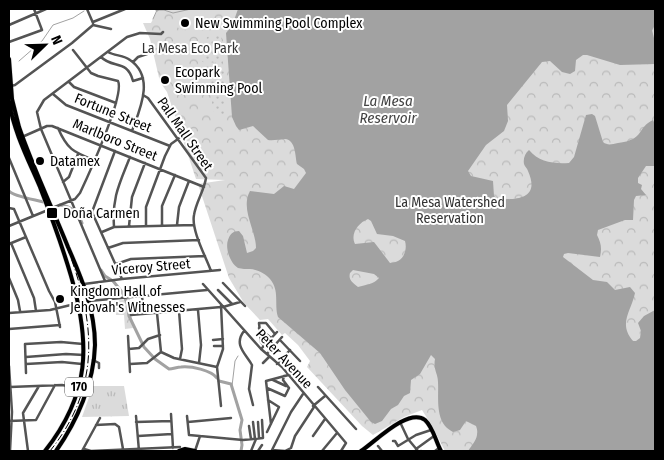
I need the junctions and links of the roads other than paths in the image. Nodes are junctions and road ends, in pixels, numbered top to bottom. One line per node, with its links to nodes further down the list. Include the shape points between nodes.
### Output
1 (34, 9): 5 (street)
2 (46, 9): 5 (street)
3 (87, 9): 6 (street)
4 (125, 9): 6 (street)
5 (36, 13): 7 (street); 10 (street, via 42,30)
6 (93, 23): 8 (street); 11 (street)
7 (9, 25)
8 (111, 28)
9 (162, 33): 12 (street, via 131,35)
10 (9, 42)
11 (69, 45): 19 (street); 22 (street)
12 (108, 52): 14 (street); 15 (street)
13 (147, 54): 17 (street)
14 (101, 57): 18 (street, via 108,63); 19 (street)
15 (126, 58): 17 (street); 18 (street)
16 (9, 59): 22 (main road, 170)
17 (133, 62): 20 (street)
18 (122, 65): 20 (street, via 130,72 133,81)
19 (86, 68): 21 (street); 26 (street, via 119,83)
20 (143, 78): 24 (street)
21 (69, 82): 23 (street); 26 (street, via 74,87)
22 (11, 86): 33 (main road, 170)
23 (52, 94): 28 (street, Fortune Street, via 62,103); 30 (street, via 38,109)
24 (143, 95): 31 (street); 34 (street, Pall Mall Street)
25 (9, 102): 27 (main road, 170)
26 (116, 103): 28 (street)
27 (10, 118): 33 (main road, 170)
28 (109, 122): 31 (street, Fortune Street); 35 (street)
29 (58, 128): 30 (street, Marlboro Street); 35 (street, Marlboro Street); 38 (street, via 66,146)
30 (41, 129): 33 (street, Marlboro Street); 46 (street)
31 (132, 130): 36 (street, Fortune Street)
32 (185, 134): 34 (street)
33 (20, 138): 50 (main road, 170)
34 (178, 139): 36 (street); 47 (street, Pall Mall Street, via 206,178)
35 (100, 145): 37 (street, Marlboro Street); 41 (street)
36 (170, 146): 43 (street)
37 (115, 151): 39 (street, Marlboro Street); 51 (street)
38 (78, 154): 41 (street); 46 (street)
39 (130, 157): 42 (street, Marlboro Street); 61 (street, via 115,196)
40 (9, 158): 52 (street)
41 (94, 160): 48 (street, via 80,193)
42 (145, 163): 43 (street, Marlboro Street); 60 (street, via 132,197)
43 (160, 169): 44 (street, Marlboro Street); 58 (street, via 146,207)
44 (175, 175): 45 (street, Marlboro Street); 59 (street, via 162,206)
45 (189, 181): 47 (street, Marlboro Street); 55 (street, via 179,207)
46 (63, 182): 48 (street)
47 (204, 187): 56 (street, Pall Mall Street, via 194,213)
48 (72, 200): 50 (street); 53 (street)
49 (10, 208): 54 (street)
50 (50, 209): 52 (street); 75 (main road, 170); 83 (main road, 170)
51 (92, 212): 53 (street); 62 (street)
52 (33, 216): 54 (street)
53 (78, 217): 73 (street)
54 (20, 222): 57 (street); 63 (street)
55 (177, 225): 56 (street); 59 (street)
56 (194, 225): 64 (street, Pall Mall Street)
57 (9, 226)
58 (146, 226): 59 (street); 60 (street)
59 (162, 226)
60 (130, 227): 61 (street)
61 (114, 228): 62 (street)
62 (102, 232): 66 (street)
63 (26, 237): 65 (street); 87 (street)
64 (199, 240): 66 (street, via 123,243); 67 (street, Pall Mall Street)
65 (10, 244): 90 (street, via 34,298)
66 (108, 248): 68 (street)
67 (205, 256): 68 (street, via 131,259); 70 (street, Pall Mall Street)
68 (116, 264): 72 (street)
69 (220, 270): 70 (street, Viceroy Street)
70 (211, 271): 72 (street, Viceroy Street)
71 (9, 278): 92 (street)
72 (122, 279): 73 (street, Viceroy Street)
73 (105, 281): 75 (street, Viceroy Street)
74 (223, 283): 82 (street)
75 (84, 284): 81 (main road, 170)
76 (203, 284): 78 (street, Peter Avenue)
77 (142, 288): 80 (street)
78 (208, 290): 80 (street); 86 (street, Peter Avenue)
79 (218, 290): 84 (street)
80 (142, 296): 81 (street); 96 (street)
81 (89, 301): 83 (main road, via 83,297); 83 (main road, via 85,307); 88 (main road, 170)
82 (240, 302): 84 (street); 85 (street)
83 (79, 303): 87 (street); 95 (main road, 170)
84 (232, 304): 86 (street)
85 (245, 306)
86 (222, 307): 89 (street); 100 (street, Peter Avenue); 104 (street)
87 (57, 308): 90 (street); 99 (street, via 60,326)
88 (90, 308): 95 (main road, via 85,308); 117 (main road, 170)
89 (198, 310): 91 (street); 120 (street)
90 (36, 311): 92 (street)
91 (179, 311): 94 (street); 118 (street)
92 (20, 312): 93 (street)
93 (9, 313)
94 (157, 313): 96 (street); 101 (street)
95 (81, 314): 106 (main road, 170)
96 (144, 314): 97 (street)
97 (131, 315)
98 (260, 328): 103 (street); 103 (street, via 259,323 266,323 276,333); 109 (street)
99 (9, 329)
100 (244, 331): 111 (street, Peter Avenue); 145 (street, via 240,338 241,351 252,365 249,389)
101 (160, 335): 110 (street, via 152,337 139,348); 113 (street)
102 (128, 336): 110 (street)
103 (271, 338): 109 (street)
104 (223, 339): 105 (street); 108 (street)
105 (213, 340)
106 (84, 344): 114 (main road, 170); 116 (street, via 25,344)
107 (214, 346): 108 (street)
108 (223, 346): 127 (street)
109 (264, 346): 111 (street)
110 (129, 349): 123 (street)
111 (261, 349): 115 (street, Peter Avenue)
112 (290, 350): 115 (street, via 281,338); 119 (street); 124 (street)
113 (161, 352): 118 (street); 123 (street, via 146,363)
114 (84, 355): 116 (street); 125 (main road, 170)
115 (268, 356): 121 (street); 124 (street, Peter Avenue)
116 (26, 357): 122 (street)
117 (93, 360): 128 (street, via 99,363); 193 (main road, 170, via 80,408)
118 (180, 360): 120 (street)
119 (300, 361)
120 (199, 363): 127 (street)
121 (263, 363)
122 (26, 364): 125 (street, via 62,362); 130 (street)
123 (130, 364): 129 (street)
124 (277, 364): 132 (street, Peter Avenue)
125 (83, 365): 139 (main road, 170)
126 (9, 366): 136 (street)
127 (217, 367): 146 (street)
128 (99, 368)
129 (130, 372)
130 (26, 373)
131 (296, 373): 132 (street)
132 (286, 376): 133 (street); 137 (street, via 282,379); 141 (street, Peter Avenue)
133 (272, 379): 137 (street); 140 (street, via 266,381)
134 (55, 385): 135 (street); 139 (street); 156 (street, via 36,419)
135 (39, 386): 136 (street); 156 (street, via 24,412)
136 (9, 387): 144 (street)
137 (288, 387): 140 (street, via 284,396)
138 (318, 387): 142 (street)
139 (78, 388): 192 (main road, 170, via 62,426)
140 (267, 388): 143 (street)
141 (303, 394): 147 (street, Peter Avenue); 197 (street)
142 (326, 396): 147 (street); 166 (street)
143 (268, 400): 163 (street); 163 (street, via 279,407)
144 (10, 404): 155 (street)
145 (253, 405)
146 (221, 406)
147 (314, 407): 154 (street, Peter Avenue); 197 (street, via 291,448)
148 (171, 414): 157 (street)
149 (136, 416): 158 (street)
150 (187, 416): 159 (street)
151 (100, 418): 164 (street)
152 (231, 418): 159 (street)
153 (262, 420): 175 (street, via 264,437)
154 (325, 420): 169 (street, Peter Avenue); 173 (street)
155 (10, 421): 156 (street); 178 (street)
156 (25, 421): 191 (street)
157 (171, 421): 158 (street); 170 (street)
158 (136, 422): 171 (street)
159 (188, 422): 172 (street, via 189,435)
160 (253, 422): 175 (street)
161 (258, 422): 175 (street)
162 (400, 422): 167 (main road, via 422,418); 177 (street); 182 (main road)
163 (271, 424): 168 (street)
164 (96, 425): 185 (street); 186 (street, via 115,424 119,427)
165 (249, 426): 176 (street)
166 (356, 429)
167 (431, 430): 174 (main road); 177 (street)
168 (267, 432)
169 (337, 432): 198 (street); 199 (street, via 346,443)
170 (172, 434): 171 (street); 183 (street)
171 (138, 436): 187 (street)
172 (200, 436): 176 (street); 194 (street)
173 (313, 436)
174 (434, 436): 188 (street); 189 (main road)
175 (257, 438): 176 (street); 195 (street)
176 (251, 439)
177 (408, 439): 179 (street, via 398,446); 188 (street)
178 (9, 440): 190 (street)
179 (393, 441)
180 (262, 445): 196 (street)
181 (378, 446): 202 (street)
182 (368, 447): 200 (main road); 201 (street)
183 (173, 448): 184 (street); 187 (street)
184 (179, 449): 194 (main road)
185 (83, 450): 186 (street)
186 (123, 450): 187 (street)
187 (139, 450)
188 (417, 450)
189 (438, 450)
190 (10, 451)
191 (28, 451)
192 (44, 451)
193 (56, 451)
194 (195, 451)
195 (251, 451)
196 (258, 451)
197 (272, 451)
198 (322, 451)
199 (341, 451)
200 (362, 451)
201 (371, 451)
202 (382, 451)

